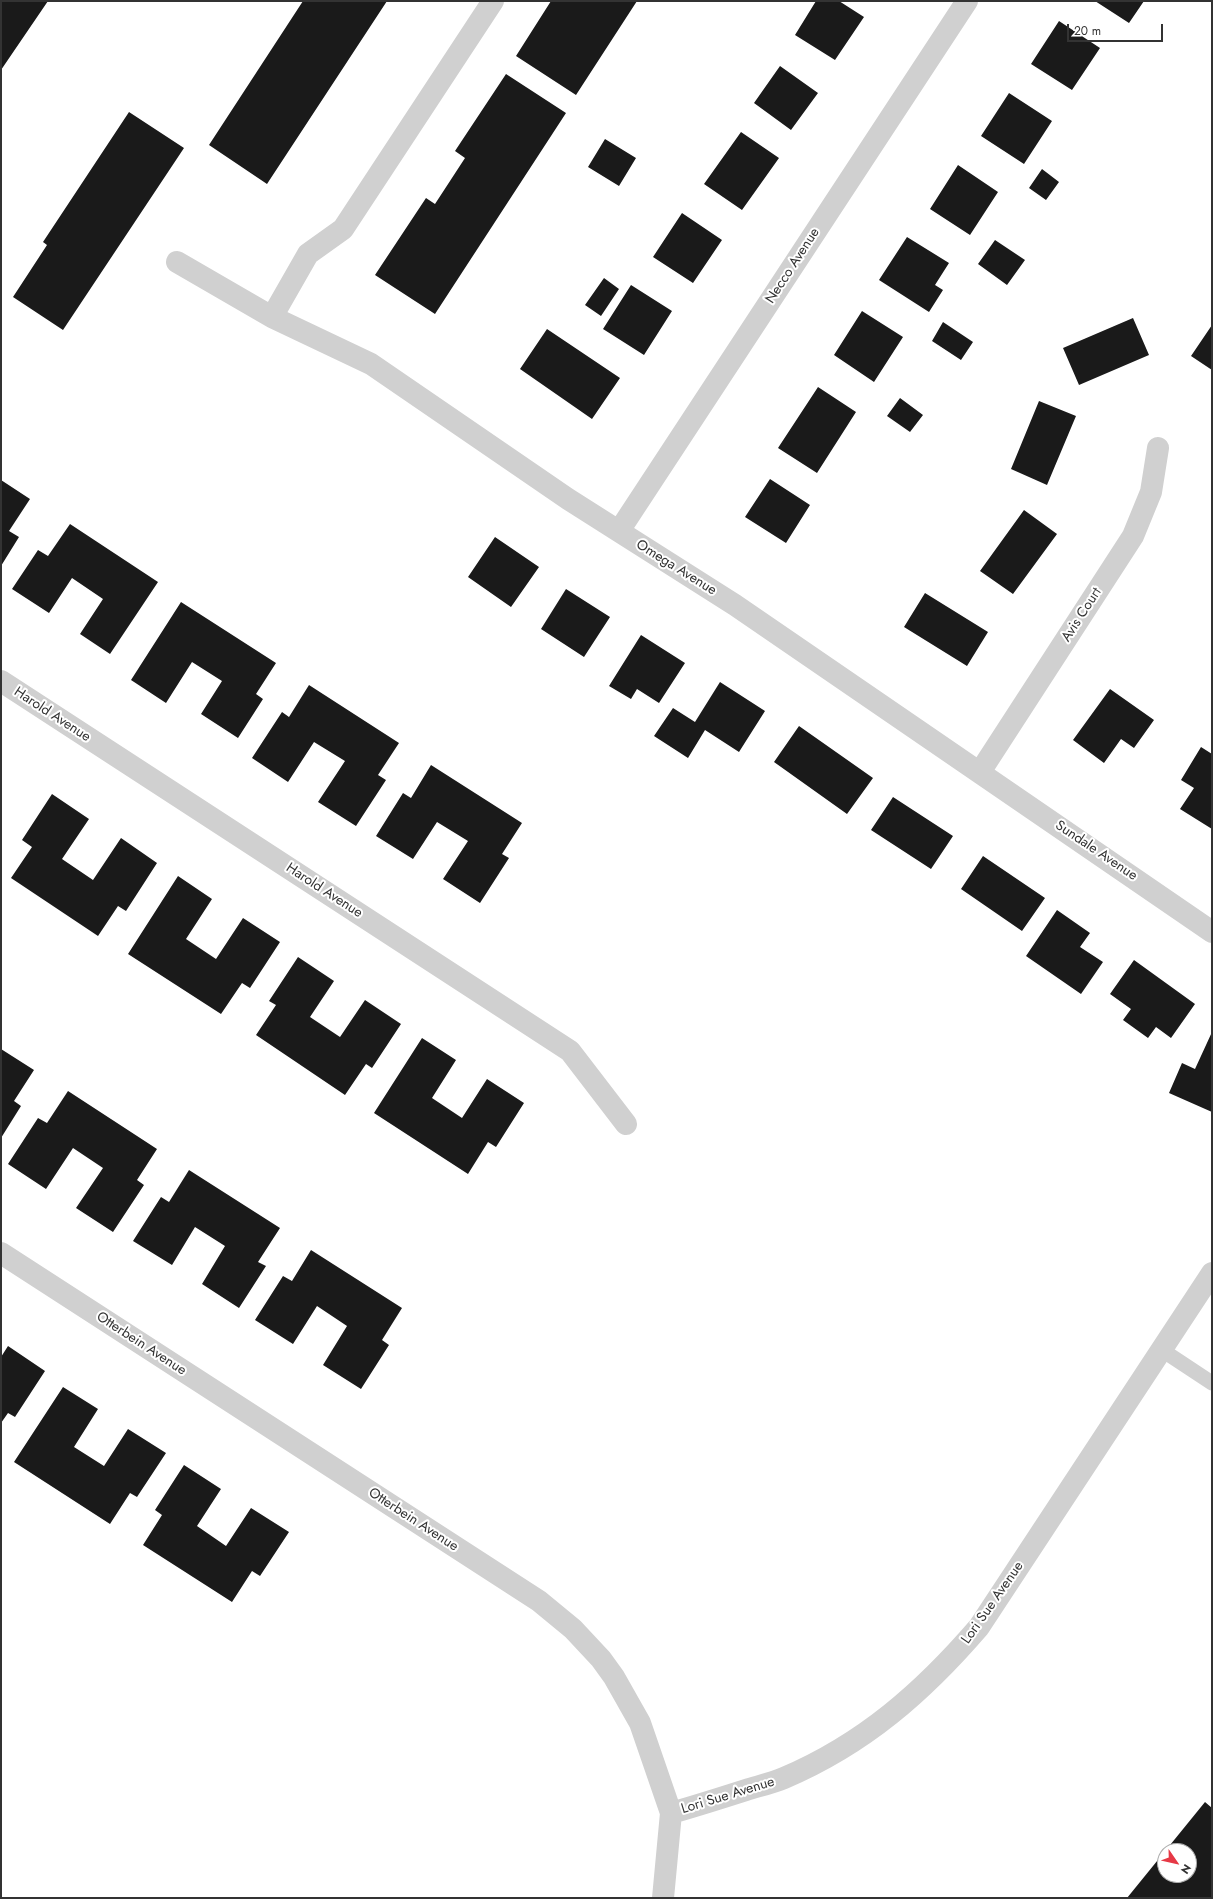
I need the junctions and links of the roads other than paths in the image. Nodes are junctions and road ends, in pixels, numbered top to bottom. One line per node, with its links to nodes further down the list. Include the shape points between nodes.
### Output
1 (493, 1): 4 (street, via 343,229 308,254)
2 (967, 1): 6 (street, Necco Avenue)
3 (177, 262): 4 (street, Omega Avenue)
4 (272, 317): 6 (street, Omega Avenue, via 371,364)
5 (1158, 448): 8 (street, Avis Court, via 1151,492 1133,536)
6 (619, 531): 8 (street, Omega Avenue, via 735,605)
7 (1, 681): 10 (street, Harold Avenue, via 570,1050)
8 (980, 772): 9 (street, Sundale Avenue)
9 (1212, 932)
10 (626, 1124)
11 (1, 1253): 15 (street, Otterbein Avenue, via 539,1601 573,1629 614,1678 640,1722)
12 (1212, 1274): 13 (street, Lori Sue Avenue)
13 (1162, 1350): 14 (lane); 15 (street, Lori Sue Avenue, via 979,1627 947,1664 900,1708 816,1763 783,1778)
14 (1212, 1383)
15 (671, 1814): 16 (street, Otterbein Avenue)
16 (663, 1898)

